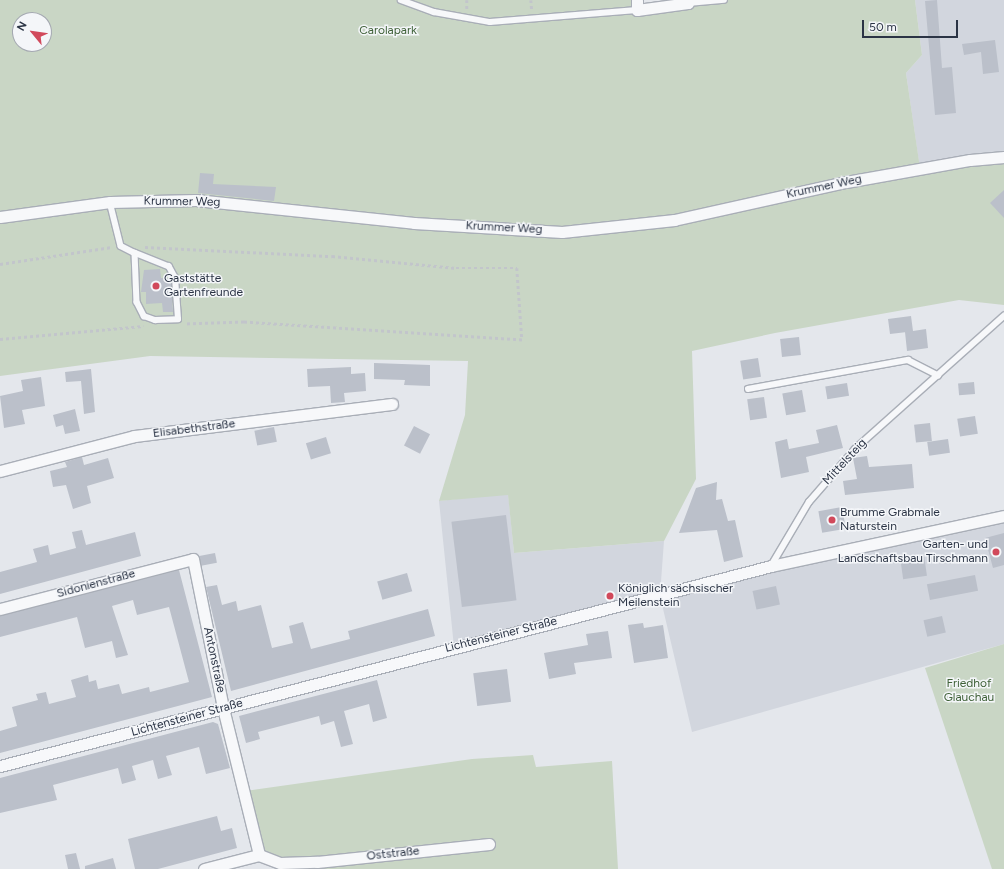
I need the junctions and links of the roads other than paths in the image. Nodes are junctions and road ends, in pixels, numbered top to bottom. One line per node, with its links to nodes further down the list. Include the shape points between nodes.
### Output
1 (401, 0): 4 (lane, via 434,12 490,22)
2 (724, 0): 3 (lane)
3 (688, 2): 4 (street)
4 (637, 5)
5 (1004, 157): 6 (street, Krummer Weg, via 970,160 846,182 674,220 562,232 414,223 196,200)
6 (110, 202): 7 (street, Krummer Weg); 8 (lane, via 121,246)
7 (0, 218)
8 (135, 253): 8 (lane, via 137,302 144,316 155,320 178,319 175,278 169,267)
9 (1004, 316): 10 (lane, Mittelsteig)
10 (938, 374): 11 (lane, via 908,360); 16 (lane, Mittelsteig, via 855,449 809,502)
11 (748, 389)
12 (392, 404): 13 (street, Elisabethstraße, via 134,436)
13 (0, 471)
14 (1004, 516): 16 (street, Lichtensteiner Straße)
15 (193, 559): 17 (street, Sidonienstraße); 18 (street, Antonstraße)
16 (771, 566): 18 (street, Lichtensteiner Straße)
17 (0, 609)
18 (223, 708): 19 (street, Lichtensteiner Straße); 21 (street, Antonstraße)
19 (0, 766)
20 (489, 844): 21 (street, Oststraße, via 317,862 280,863)
21 (259, 855): 22 (street)
22 (204, 869)

